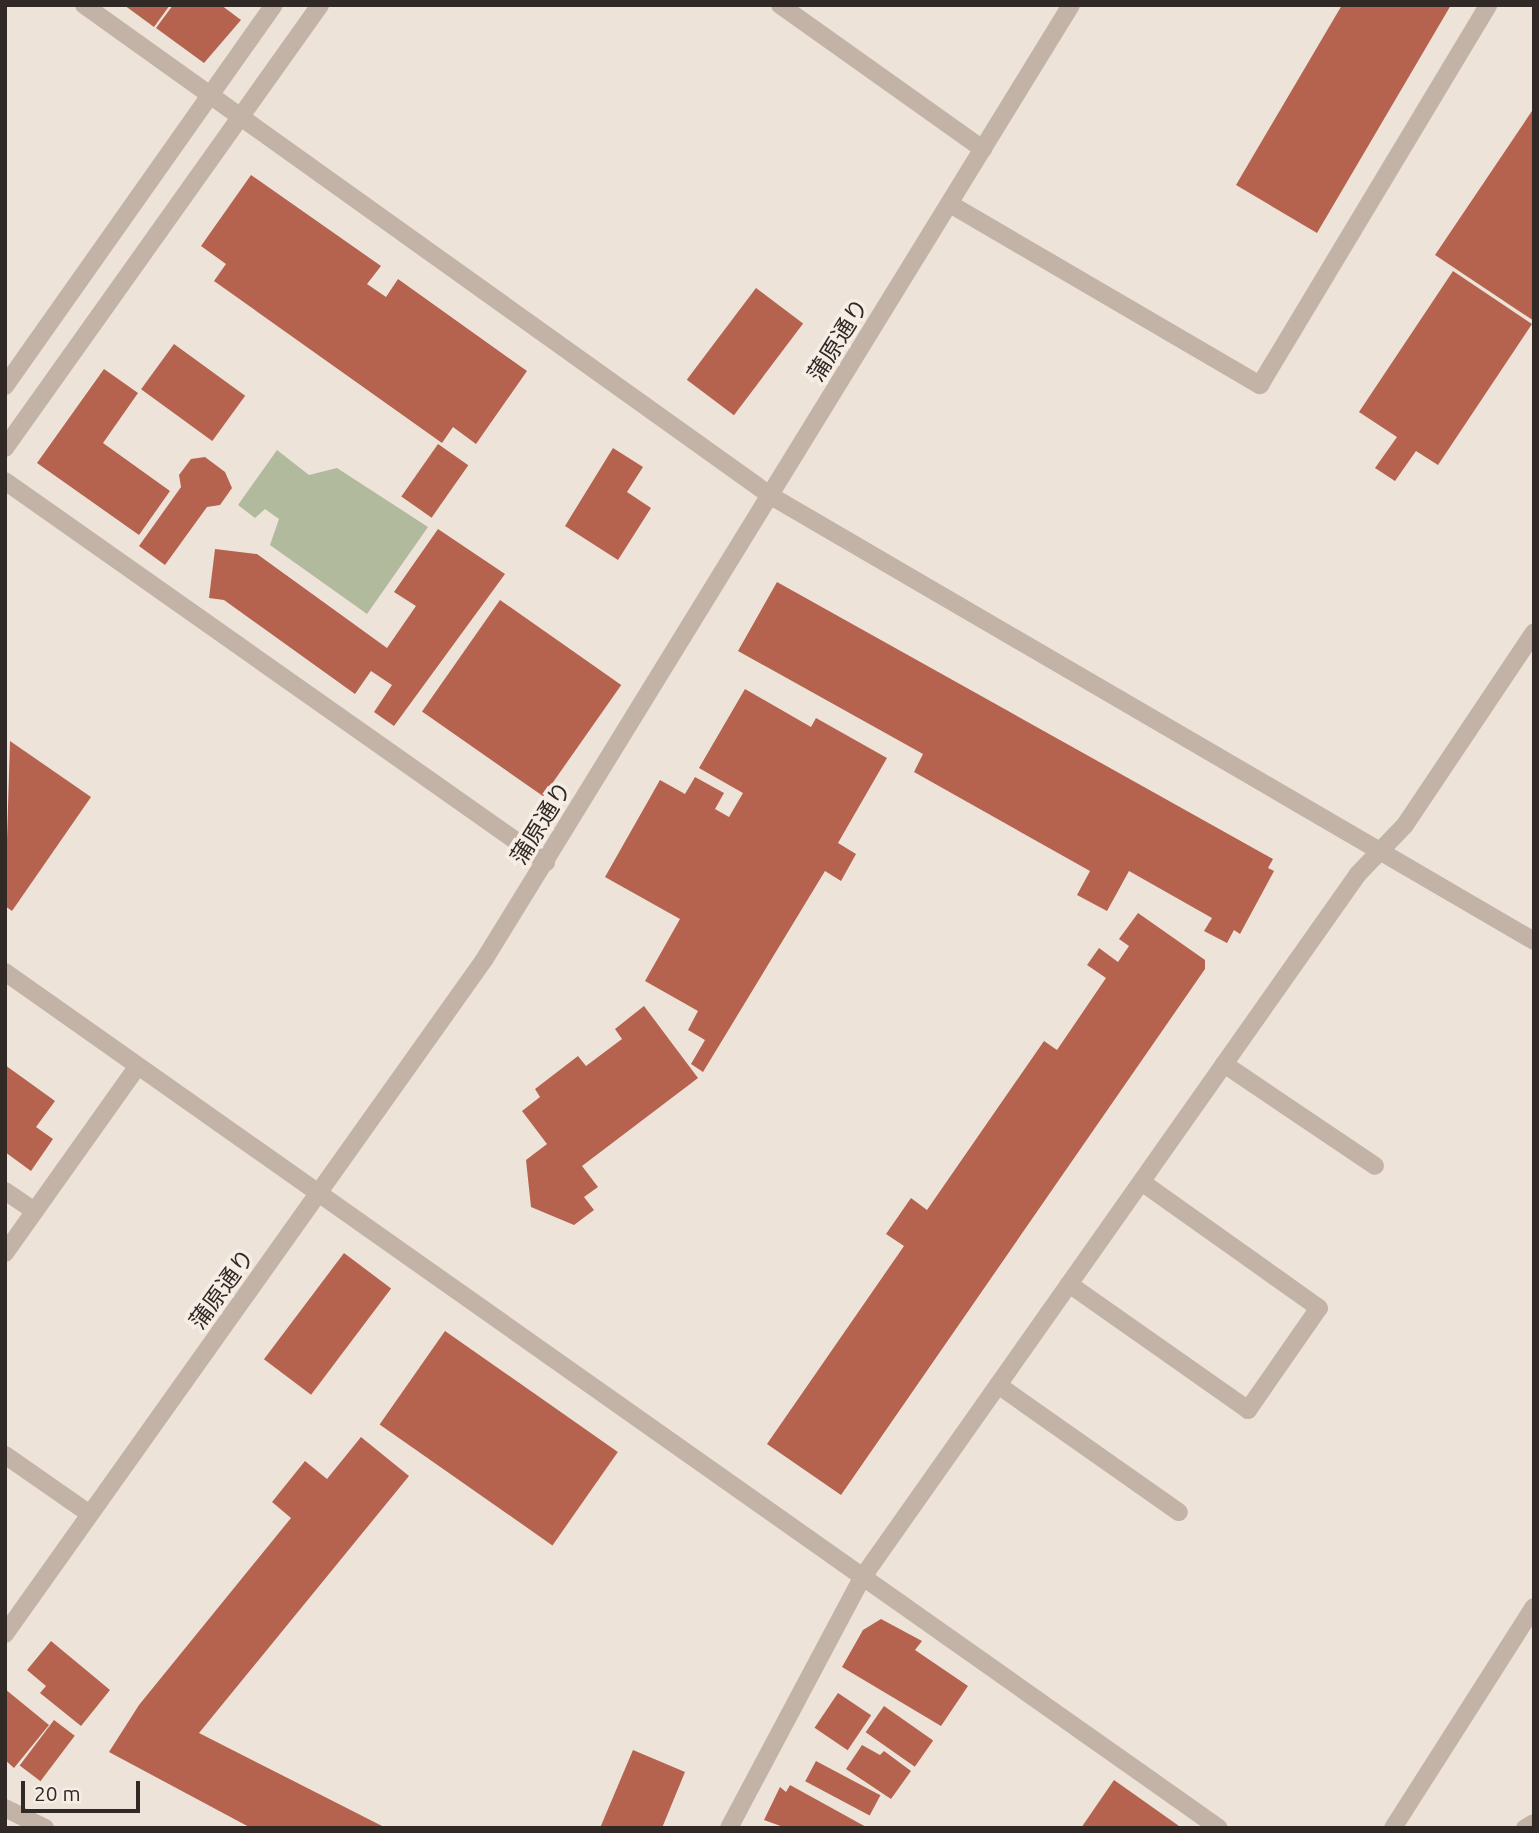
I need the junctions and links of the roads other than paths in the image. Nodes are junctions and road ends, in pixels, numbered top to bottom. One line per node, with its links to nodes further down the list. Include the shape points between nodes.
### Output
1 (84, 5): 7 (street)
2 (274, 5): 7 (street)
3 (320, 5): 8 (street)
4 (780, 5): 9 (street)
5 (1071, 5): 9 (street, 蒲原通り)
6 (1488, 5): 10 (street, via 1260,385)
7 (209, 96): 8 (street); 11 (street)
8 (241, 118): 12 (street); 14 (street)
9 (984, 149): 10 (street, 蒲原通り)
10 (950, 204): 14 (street, 蒲原通り)
11 (5, 386)
12 (5, 449)
13 (5, 481): 17 (street)
14 (771, 496): 16 (street); 17 (street, 蒲原通り)
15 (1534, 632): 16 (street)
16 (1381, 852): 18 (street); 20 (street, via 1358,874)
17 (546, 862): 25 (street, 蒲原通り)
18 (1534, 941)
19 (5, 972): 21 (street)
20 (1224, 1064): 22 (street); 23 (street)
21 (138, 1066): 25 (street); 26 (street)
22 (1375, 1166)
23 (1142, 1182): 28 (street); 28 (street, via 1319,1308 1248,1410)
24 (5, 1191): 26 (street)
25 (320, 1194): 32 (street, 蒲原通り); 33 (street)
26 (35, 1211): 27 (street)
27 (5, 1253)
28 (1069, 1284): 29 (street)
29 (998, 1385): 31 (street); 33 (street)
30 (5, 1455): 32 (street)
31 (1179, 1512)
32 (90, 1514): 35 (street, 蒲原通り)
33 (862, 1578): 39 (street); 40 (street)
34 (1534, 1607): 41 (street)
35 (5, 1634)
36 (5, 1808): 38 (street)
37 (1534, 1822): 42 (street)
38 (45, 1828)
39 (729, 1828)
40 (1219, 1828)
41 (1393, 1828)
42 (1525, 1828)

